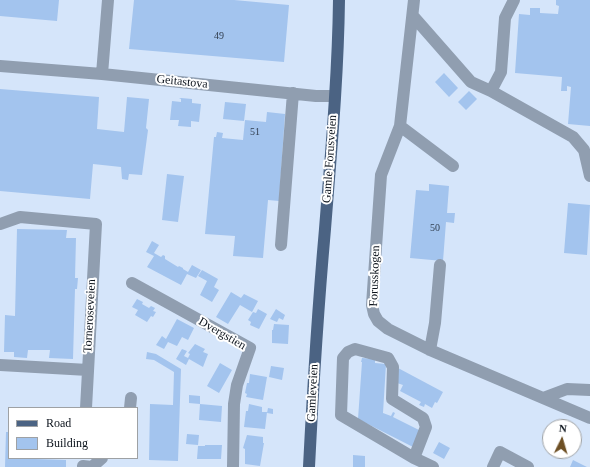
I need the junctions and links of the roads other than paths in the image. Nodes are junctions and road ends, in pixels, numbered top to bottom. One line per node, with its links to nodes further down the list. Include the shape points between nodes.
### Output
1 (108, 0): 7 (street)
2 (339, 0): 10 (main road, Gamle Forusveien)
3 (414, 0): 5 (street, Forusskogen)
4 (514, 0): 8 (street, via 505,18 501,72)
5 (412, 16): 8 (street, via 471,82); 11 (street, Forusskogen)
6 (0, 66): 7 (street)
7 (102, 74): 9 (street, Geitastova)
8 (491, 91): 13 (street, via 573,137 584,150)
9 (293, 93): 10 (street, Geitastova); 15 (street)
10 (335, 96): 18 (main road, Gamle Forusveien)
11 (400, 126): 12 (street); 19 (street, Forusskogen, via 381,174 372,305 378,321 388,329)
12 (453, 166)
13 (590, 176)
14 (0, 224): 21 (street, Torneroseveien, via 20,217 96,224)
15 (281, 245)
16 (440, 265): 19 (street)
17 (132, 283): 29 (street, Dvergstien, via 250,348 237,385 234,404)
18 (318, 319): 30 (main road, Gamleveien)
19 (430, 350): 23 (street, Forusskogen)
20 (0, 365): 21 (street)
21 (88, 370): 24 (street, Torneroseveien)
22 (590, 390): 23 (street, via 568,389)
23 (543, 398): 25 (street, Forusskogen)
24 (86, 407)
25 (590, 418)
26 (414, 458): 26 (street, via 341,415 343,358 348,352 354,349 388,358 391,362 392,399 423,418 426,427); 31 (street)
27 (100, 459): 28 (street)
28 (87, 465)
29 (233, 467)
30 (309, 467)
31 (432, 467)
32 (493, 467): 33 (street, via 500,452)
33 (528, 467)

